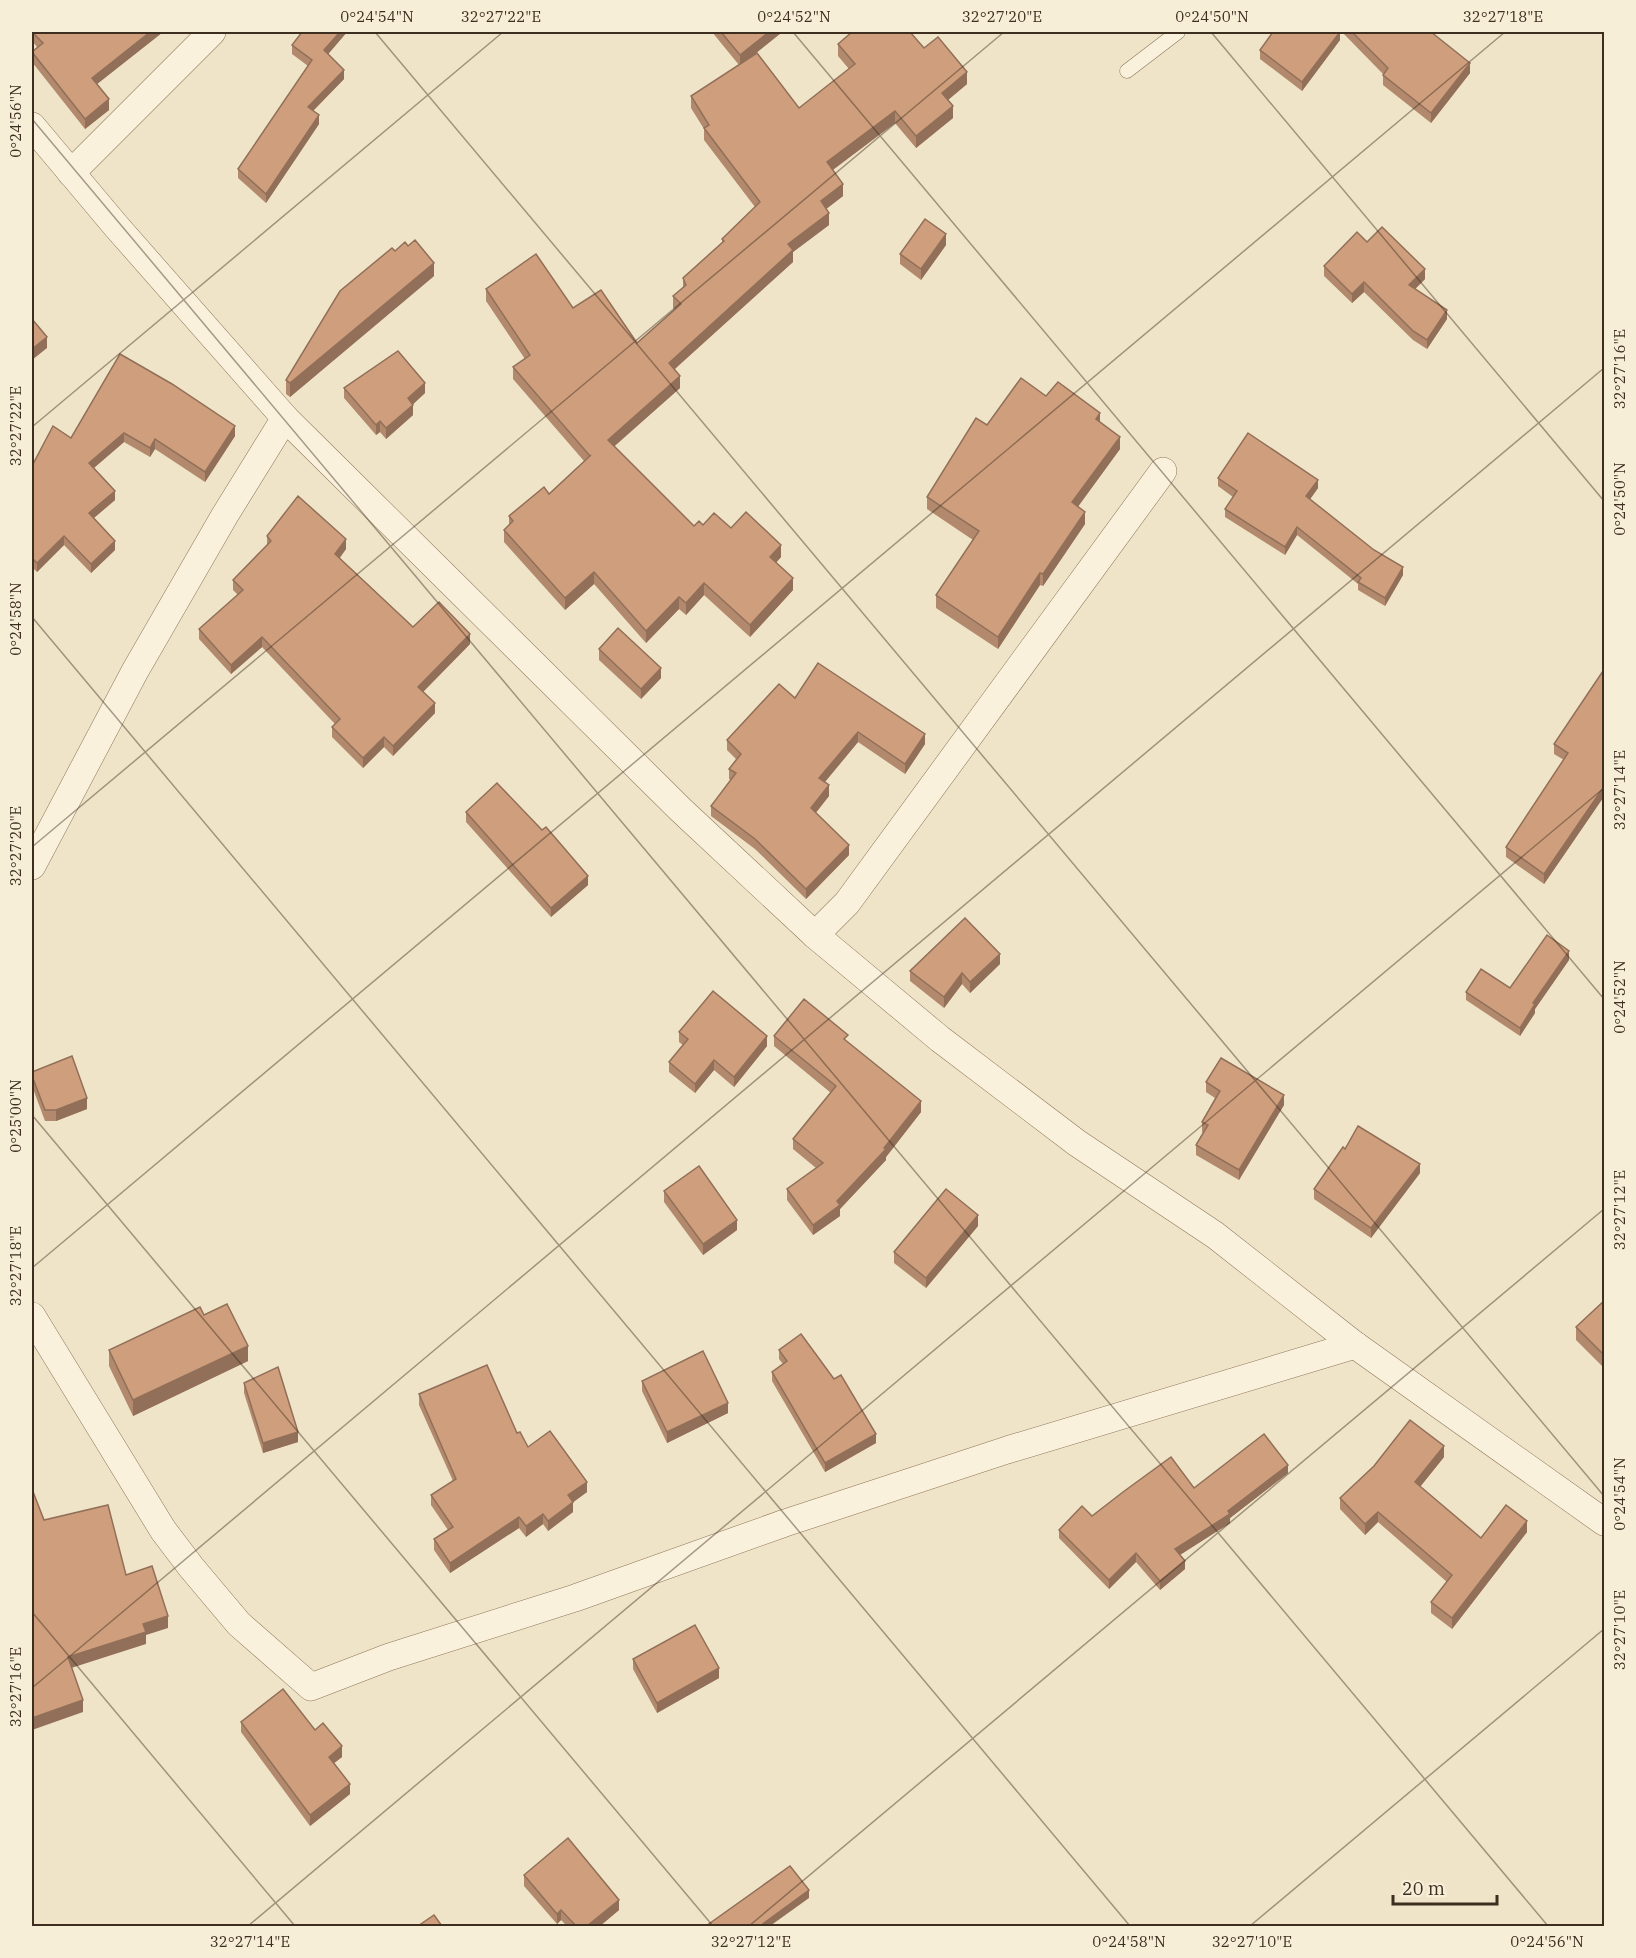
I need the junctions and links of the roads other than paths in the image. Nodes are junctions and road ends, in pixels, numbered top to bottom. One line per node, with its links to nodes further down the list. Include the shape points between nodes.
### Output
1 (212, 32): 5 (street)
2 (1178, 32): 3 (lane)
3 (1127, 71)
4 (32, 126): 5 (street)
5 (71, 173): 6 (street)
6 (285, 418): 8 (street, via 135,671); 9 (street, via 681,810)
7 (1162, 471): 9 (street, via 847,903)
8 (32, 866)
9 (815, 935): 11 (street, via 940,1039 1077,1143 1215,1235)
10 (32, 1316): 11 (street, via 163,1530 239,1624 311,1687 389,1657 575,1598 1007,1450)
11 (1356, 1345): 12 (street)
12 (1605, 1522)

